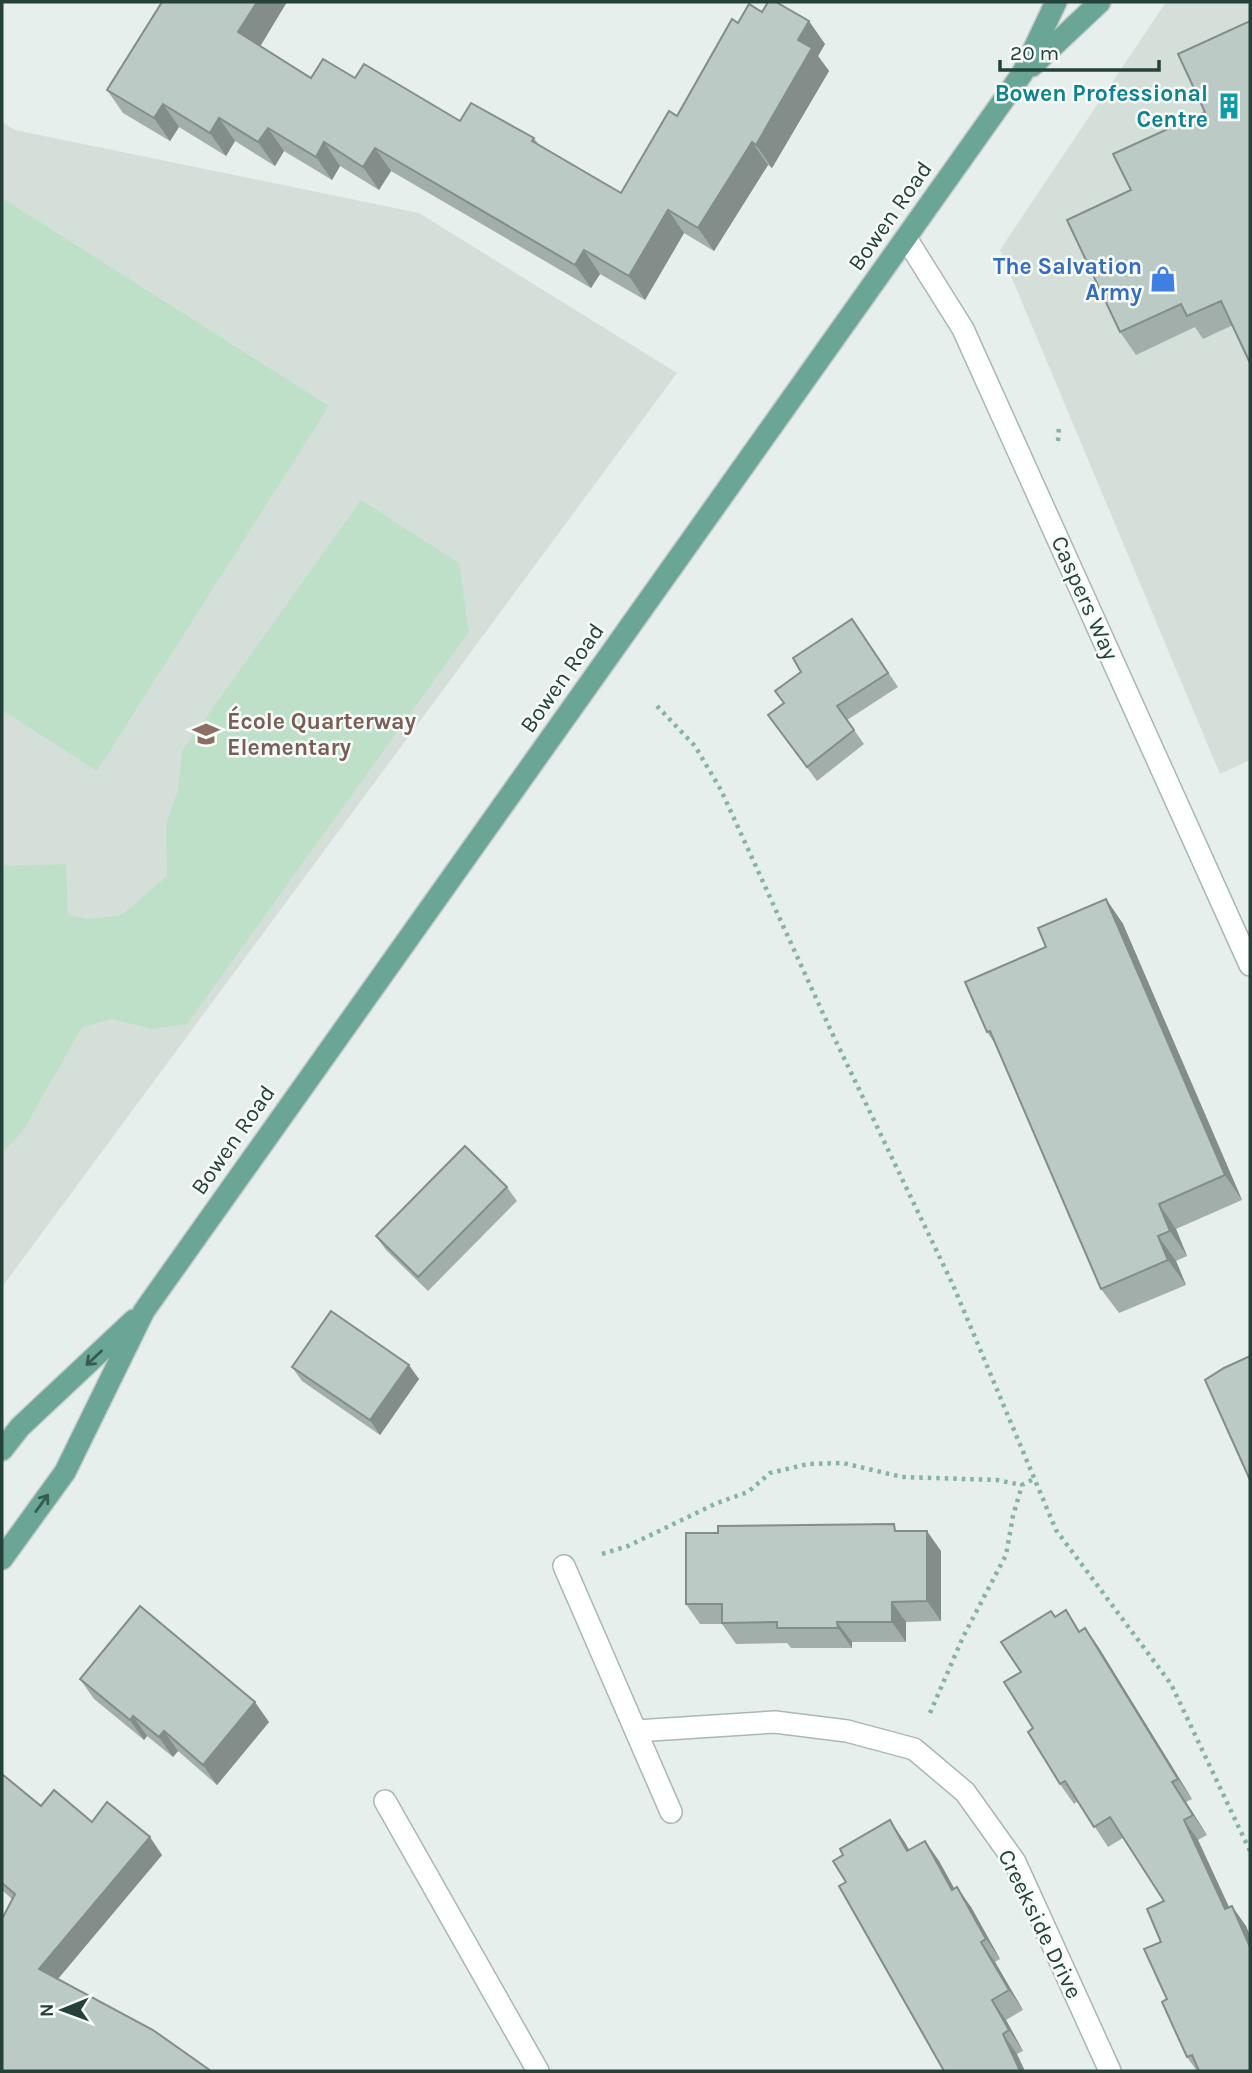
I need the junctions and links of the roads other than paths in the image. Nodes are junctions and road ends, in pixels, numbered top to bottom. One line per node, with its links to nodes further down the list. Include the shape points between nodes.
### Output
1 (1056, 2): 3 (main road, Bowen Road)
2 (1100, 2): 3 (main road, Bowen Road)
3 (1022, 74): 4 (main road, Bowen Road)
4 (906, 239): 5 (street, Caspers Way, via 963,329); 6 (main road, Bowen Road)
5 (1250, 965)
6 (144, 1311): 7 (main road, Bowen Road, one-way to 7, via 20,1427); 8 (main road, Bowen Road, one-way to 6, via 65,1472)
7 (2, 1450)
8 (2, 1559)
9 (564, 1566): 10 (street)
10 (636, 1731): 12 (street); 14 (street, Creekside Drive, via 775,1722 847,1731 914,1749 965,1792 1014,1862)
11 (385, 1801): 13 (street)
12 (671, 1812)
13 (538, 2071)
14 (1110, 2071)

